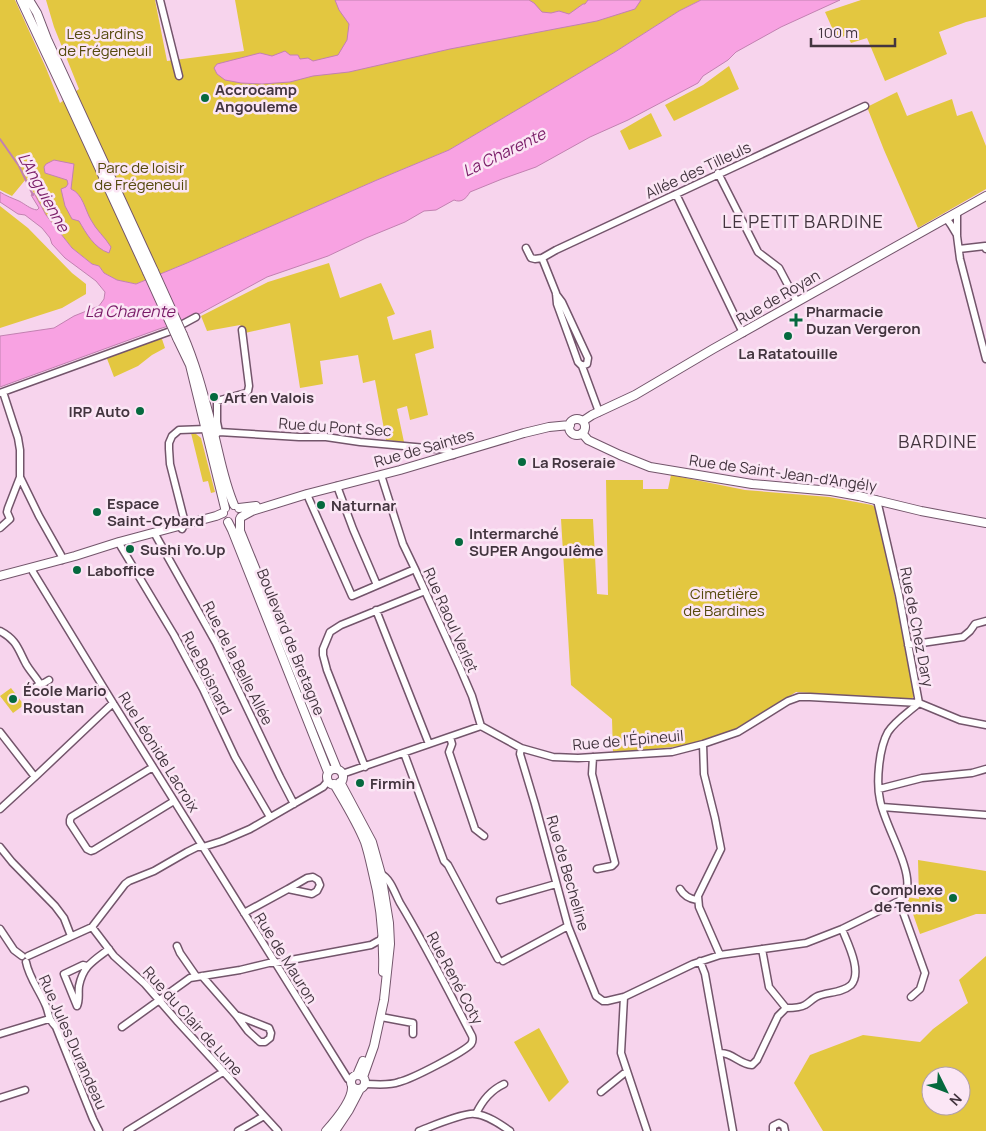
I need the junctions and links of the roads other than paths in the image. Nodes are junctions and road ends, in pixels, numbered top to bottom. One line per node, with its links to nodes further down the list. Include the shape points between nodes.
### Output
1 (21, 0): 16 (main road)
2 (29, 0): 16 (main road)
3 (160, 0): 4 (street)
4 (179, 76)
5 (865, 106): 6 (street, Allée des Tilleuls)
6 (718, 173): 7 (street, Allée des Tilleuls); 18 (street, via 758,252 779,268)
7 (676, 194): 15 (street, Allée des Tilleuls); 21 (street)
8 (986, 196): 9 (main road, Rue de Royan)
9 (957, 213): 10 (main road, Rue de Royan); 11 (street)
10 (946, 218): 11 (street); 18 (main road, Rue de Royan)
11 (957, 236): 14 (street)
12 (986, 247): 14 (street)
13 (526, 248): 15 (street, via 531,258)
14 (959, 249): 23 (street)
15 (542, 258): 17 (street)
16 (151, 272): 22 (main road, bridge)
17 (556, 293): 24 (street, via 557,304); 24 (street, via 588,358 587,364)
18 (797, 302): 21 (main road, Rue de Royan)
19 (196, 317): 25 (street, via 168,332)
20 (242, 330): 27 (street, via 248,392)
21 (743, 333): 28 (main road, Rue de Royan)
22 (180, 336): 26 (main road, via 193,359); 32 (main road, Boulevard de Bretagne)
23 (986, 359)
24 (582, 366): 28 (street)
25 (2, 392): 37 (street, via 18,438)
26 (204, 400): 27 (street); 29 (main road)
27 (217, 402): 29 (street); 34 (street)
28 (599, 412): 30 (main road, Rue de Royan)
29 (209, 417): 34 (main road)
30 (583, 421): 31 (main road, via 574,419); 33 (main road)
31 (570, 425): 33 (main road, via 573,433); 35 (main road, Rue de Saintes, via 524,433)
32 (206, 429): 43 (main road, Boulevard de Bretagne); 46 (street, via 179,430 169,443)
33 (582, 433): 41 (main road, Rue de Saint-Jean-d'Angély, via 588,440 650,467)
34 (217, 434): 35 (street, Rue du Pont Sec, via 326,437 448,450); 42 (main road, via 224,479)
35 (453, 455): 36 (main road, Rue de Saintes)
36 (381, 474): 38 (main road, Rue de Saintes); 52 (street, Rue Raoul Verlet, via 403,544)
37 (20, 477): 47 (street, via 7,512 10,519); 50 (street)
38 (337, 486): 39 (main road, Rue de Saintes); 54 (street)
39 (307, 494): 40 (main road, Rue de Saintes); 54 (street, via 352,596)
40 (285, 500): 42 (main road, Rue de Saintes); 44 (main road, Rue de Saintes)
41 (877, 500): 45 (main road, Rue de Saint-Jean-d'Angély); 59 (street, Rue de Chez Dary)
42 (236, 506): 43 (main road, via 229,505); 44 (main road, via 241,511)
43 (225, 515): 44 (main road, via 236,522); 46 (main road); 78 (main road, Boulevard de Bretagne, via 328,772 332,769)
44 (240, 518): 78 (main road, Boulevard de Bretagne, via 240,530)
45 (986, 523)
46 (183, 527): 48 (main road); 49 (main road)
47 (0, 528)
48 (156, 536): 49 (main road); 81 (street, Rue de la Belle Allée, via 216,643)
49 (120, 543): 50 (main road); 85 (street, Rue Boisnard, via 178,642 235,757)
50 (62, 560): 51 (main road)
51 (32, 568): 53 (main road); 63 (street, Rue Léonide Lacroix)
52 (415, 569): 54 (street); 55 (street, Rue Raoul Verlet)
53 (0, 576)
54 (377, 586)
55 (425, 591): 56 (street); 66 (street, Rue Raoul Verlet, via 472,696)
56 (376, 610): 69 (street); 75 (street, via 330,632 323,649 327,670)
57 (986, 624): 59 (street, via 975,624 963,637)
58 (0, 631): 61 (street, via 14,641)
59 (908, 645): 64 (street, Rue de Chez Dary)
60 (50, 680): 61 (street)
61 (40, 684): 62 (street)
62 (29, 692)
63 (113, 703): 74 (street, Rue Léonide Lacroix); 77 (street)
64 (919, 703): 65 (street, Rue de l'Épineuil, via 960,720); 70 (street, Rue de l'Épineuil, via 799,697 738,732); 79 (street, Rue de Chez Dary, via 888,733 880,756)
65 (986, 724)
66 (481, 726): 68 (street); 71 (street)
67 (0, 732): 77 (street)
68 (450, 737): 69 (street); 86 (street, via 452,744 448,752 475,829)
69 (429, 744): 72 (street)
70 (703, 744): 73 (street, Rue de l'Épineuil, via 672,752); 95 (street, via 704,774 721,846)
71 (524, 749): 73 (street, Rue de l'Épineuil, via 558,758); 91 (street, Rue de Becheline, via 520,754)
72 (404, 753): 75 (street); 101 (street, via 444,861 501,960)
73 (593, 757): 89 (street, via 592,774 615,861 612,866)
74 (152, 767): 80 (street, Rue Léonide Lacroix); 80 (street, via 71,817 70,823 91,851)
75 (365, 767): 78 (street)
76 (986, 769): 79 (street, via 922,778)
77 (35, 778): 83 (street)
78 (336, 778): 81 (street); 90 (main road, Boulevard de Bretagne, via 372,842); 104 (main road, Boulevard de Bretagne, via 366,844)
79 (879, 789): 82 (street, Rue de Chez Dary)
80 (174, 801): 88 (street, Rue Léonide Lacroix)
81 (294, 804): 85 (street)
82 (882, 807): 84 (street); 97 (street, Rue de Chez Dary, via 906,873 907,887)
83 (0, 809)
84 (986, 815)
85 (270, 817): 88 (street, via 250,829)
86 (484, 836)
87 (0, 847): 105 (street, via 55,906)
88 (203, 847): 99 (street, Rue de Mauron); 100 (street, via 128,881)
89 (597, 869)
90 (381, 874): 96 (street, Rue René Coty); 98 (main road, Boulevard de Bretagne)
91 (556, 884): 94 (street); 101 (street, Rue de Becheline)
92 (288, 889): 99 (street)
93 (680, 889): 95 (street)
94 (500, 900)
95 (698, 900): 111 (street)
96 (399, 901): 98 (street, via 390,902); 130 (street, Rue René Coty, via 473,1041 454,1055 399,1082 382,1085)
97 (899, 901): 103 (street); 118 (street, via 925,973 920,989)
98 (386, 907): 122 (main road, Boulevard de Bretagne, via 390,944)
99 (244, 913): 114 (street, Rue de Mauron)
100 (92, 926): 105 (street); 108 (street, Rue du Clair de Lune)
101 (568, 926): 117 (street, Rue de Becheline, via 596,996 602,1001)
102 (0, 929): 112 (street, Rue Jules Durandeau, via 14,950)
103 (842, 929): 109 (street, via 806,943); 120 (street, via 856,967 850,985 816,997 803,1006)
104 (383, 935): 106 (street); 110 (main road, Boulevard de Bretagne)
105 (71, 936): 112 (street)
106 (371, 945): 110 (street); 114 (street)
107 (177, 946): 116 (street)
108 (109, 949): 115 (street); 119 (street, Rue du Clair de Lune)
109 (762, 949): 111 (street); 120 (street, via 769,986)
110 (384, 951): 130 (main road, Boulevard de Bretagne, via 376,1015)
111 (720, 955): 113 (street)
112 (25, 958): 123 (street, Rue Jules Durandeau, via 27,970)
113 (700, 961): 117 (street); 127 (street)
114 (275, 963): 116 (street); 130 (street, Rue de Mauron, via 348,1079)
115 (87, 966): 115 (street, via 79,986 77,1006 64,974 82,965)
116 (199, 976): 119 (street, via 190,978); 121 (street)
117 (624, 997): 128 (street, via 621,1053)
118 (911, 997)
119 (159, 1000): 124 (street); 129 (street, Rue du Clair de Lune)
120 (786, 1008): 127 (street, via 778,1016 758,1060 752,1065 726,1053)
121 (236, 1015): 121 (street, via 260,1042 270,1038 269,1028)
122 (381, 1017): 126 (street, via 413,1023); 130 (main road, Boulevard de Bretagne, via 374,1046)
123 (49, 1019): 125 (street); 137 (street, Rue Jules Durandeau, via 56,1027)
124 (122, 1027)
125 (0, 1034)
126 (413, 1034)
127 (718, 1053): 146 (street)
128 (627, 1071): 133 (street); 145 (street)
129 (223, 1072): 136 (street, Rue du Clair de Lune); 138 (street)
130 (358, 1082): 141 (main road, Boulevard de Bretagne); 142 (main road, Boulevard de Bretagne, via 349,1110)
131 (504, 1084): 135 (street, via 486,1097)
132 (25, 1090): 134 (street)
133 (601, 1092)
134 (0, 1098)
135 (476, 1114): 143 (street); 144 (street)
136 (264, 1116): 139 (street); 140 (street, Rue du Clair de Lune)
137 (99, 1131)
138 (127, 1131)
139 (238, 1131)
140 (278, 1131)
141 (326, 1131)
142 (335, 1131)
143 (419, 1131)
144 (510, 1131)
145 (647, 1131)
146 (733, 1131)
147 (773, 1131): 148 (street, via 779,1123)
148 (785, 1131)

